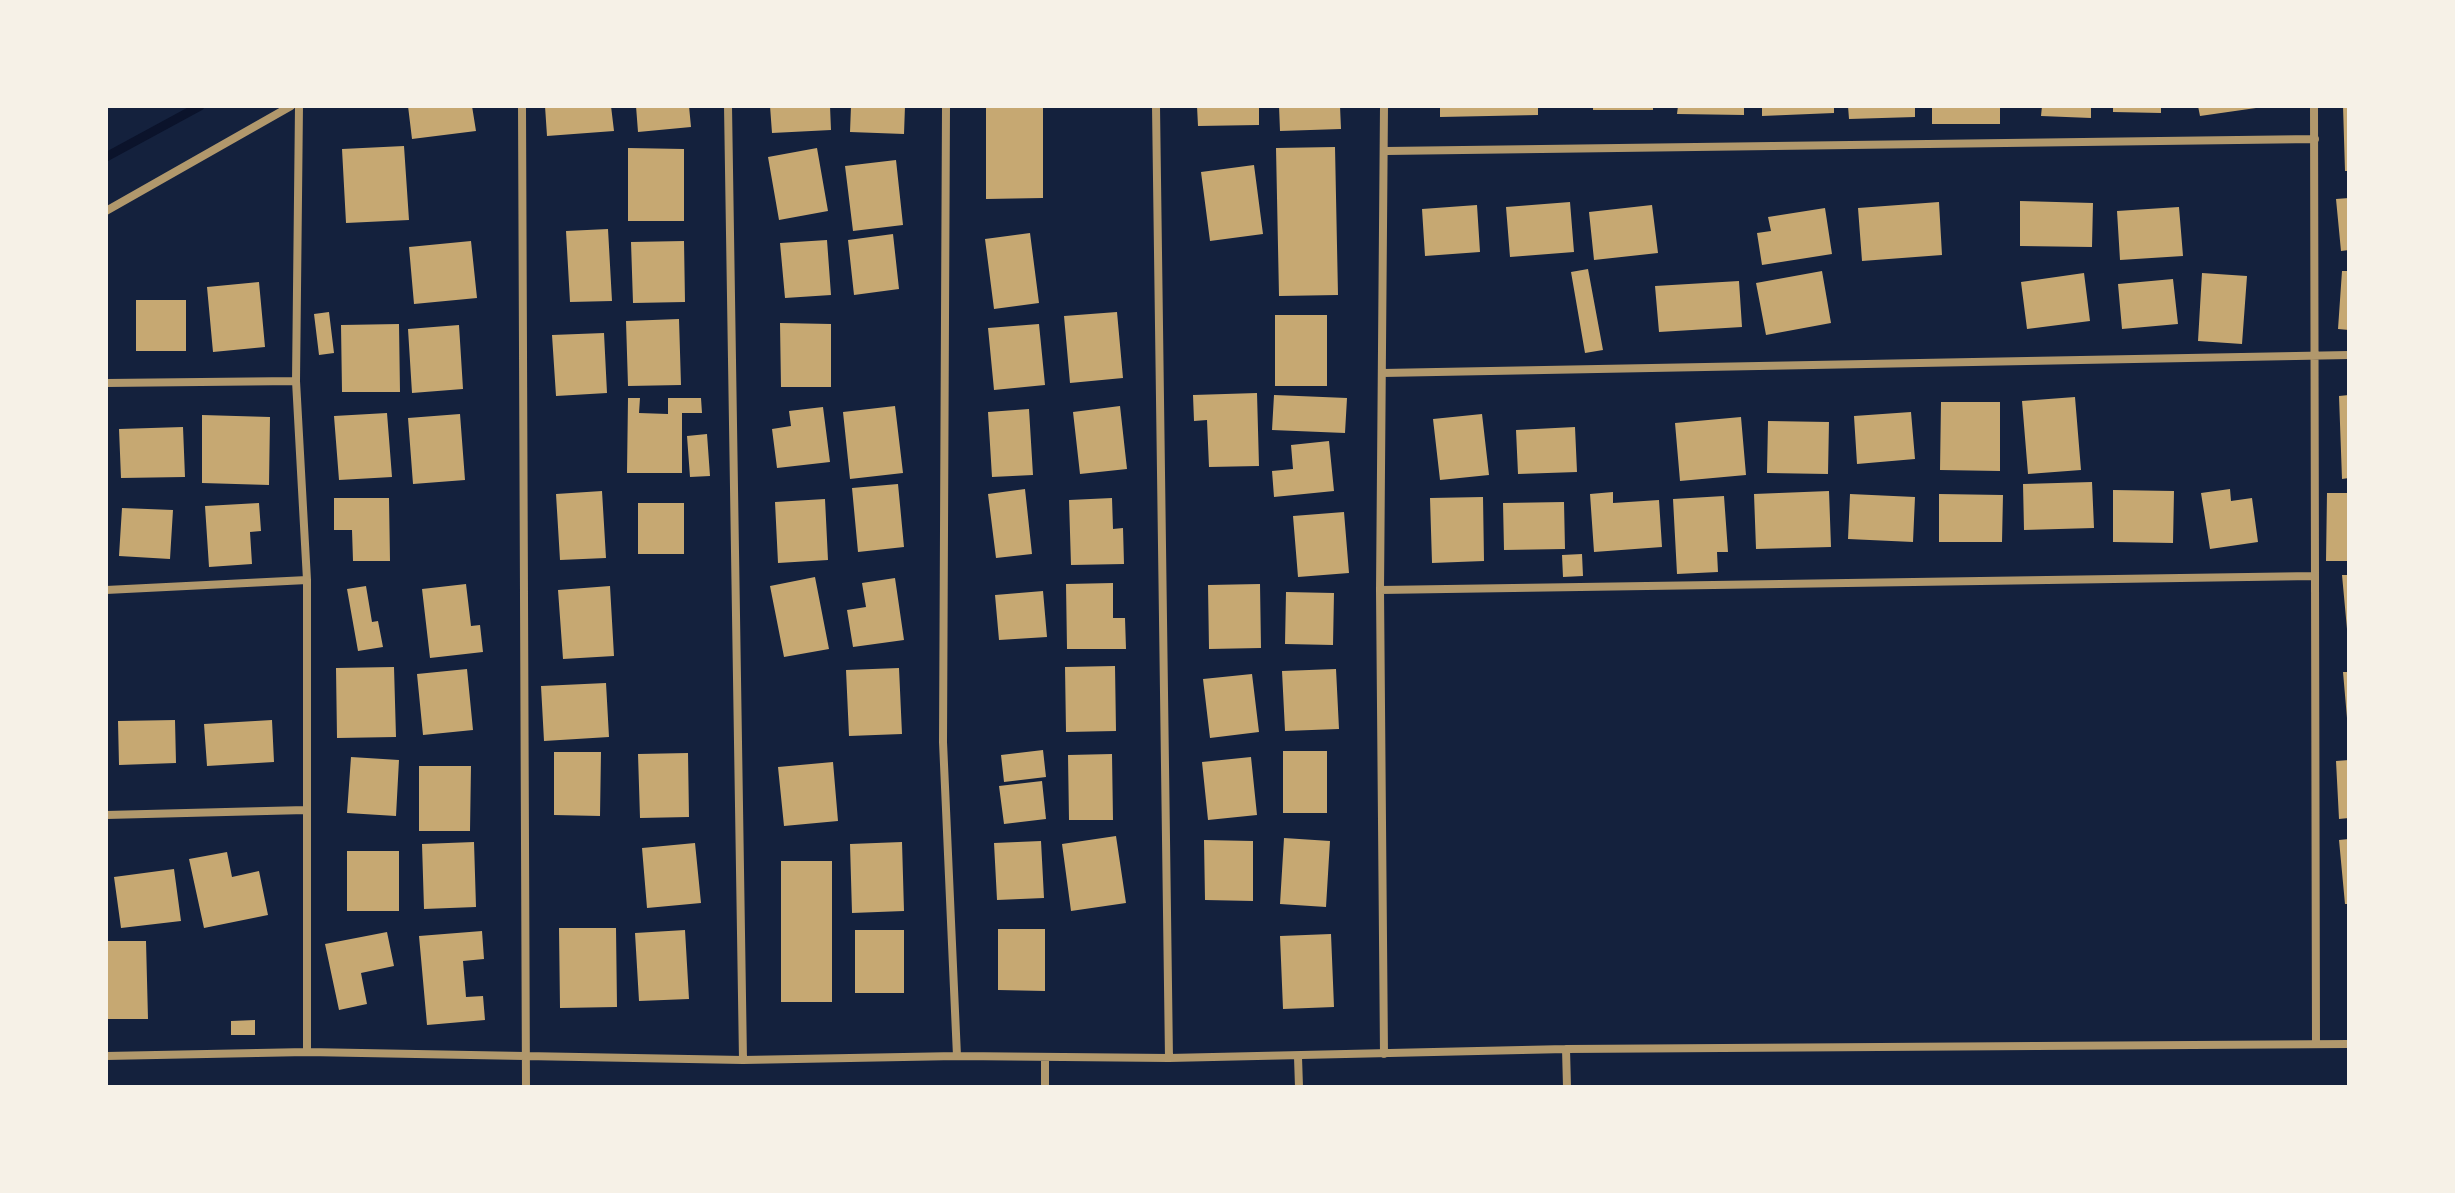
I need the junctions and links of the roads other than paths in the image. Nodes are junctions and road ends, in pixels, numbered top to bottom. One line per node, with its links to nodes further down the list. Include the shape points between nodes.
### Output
1 (291, 106): 11 (street)
2 (299, 106): 15 (street)
3 (522, 106): 29 (street)
4 (728, 106): 34 (street)
5 (946, 106): 30 (street, via 943,742)
6 (1156, 106): 33 (street)
7 (1384, 106): 10 (street)
8 (2314, 106): 9 (street)
9 (2315, 139): 10 (street); 12 (street)
10 (1386, 151): 14 (street)
11 (106, 211)
12 (2315, 354): 13 (street); 14 (street); 17 (street)
13 (2349, 355)
14 (1383, 373): 20 (street)
15 (296, 381): 16 (street); 18 (street)
16 (106, 383)
17 (2314, 576): 20 (street); 23 (street)
18 (307, 580): 19 (street); 21 (street)
19 (106, 590)
20 (1380, 590): 27 (street)
21 (306, 810): 22 (street); 26 (street)
22 (106, 815)
23 (2316, 1044): 24 (street); 25 (street)
24 (2349, 1044)
25 (1566, 1049): 27 (street); 38 (street)
26 (307, 1052): 28 (street); 29 (street)
27 (1384, 1054): 32 (street)
28 (106, 1056)
29 (525, 1056): 34 (street); 35 (street)
30 (957, 1056): 31 (street); 34 (street)
31 (1045, 1057): 33 (street); 36 (street)
32 (1298, 1057): 33 (street); 37 (street)
33 (1169, 1058)
34 (743, 1060)
35 (526, 1087)
36 (1045, 1087)
37 (1299, 1087)
38 (1567, 1087)

